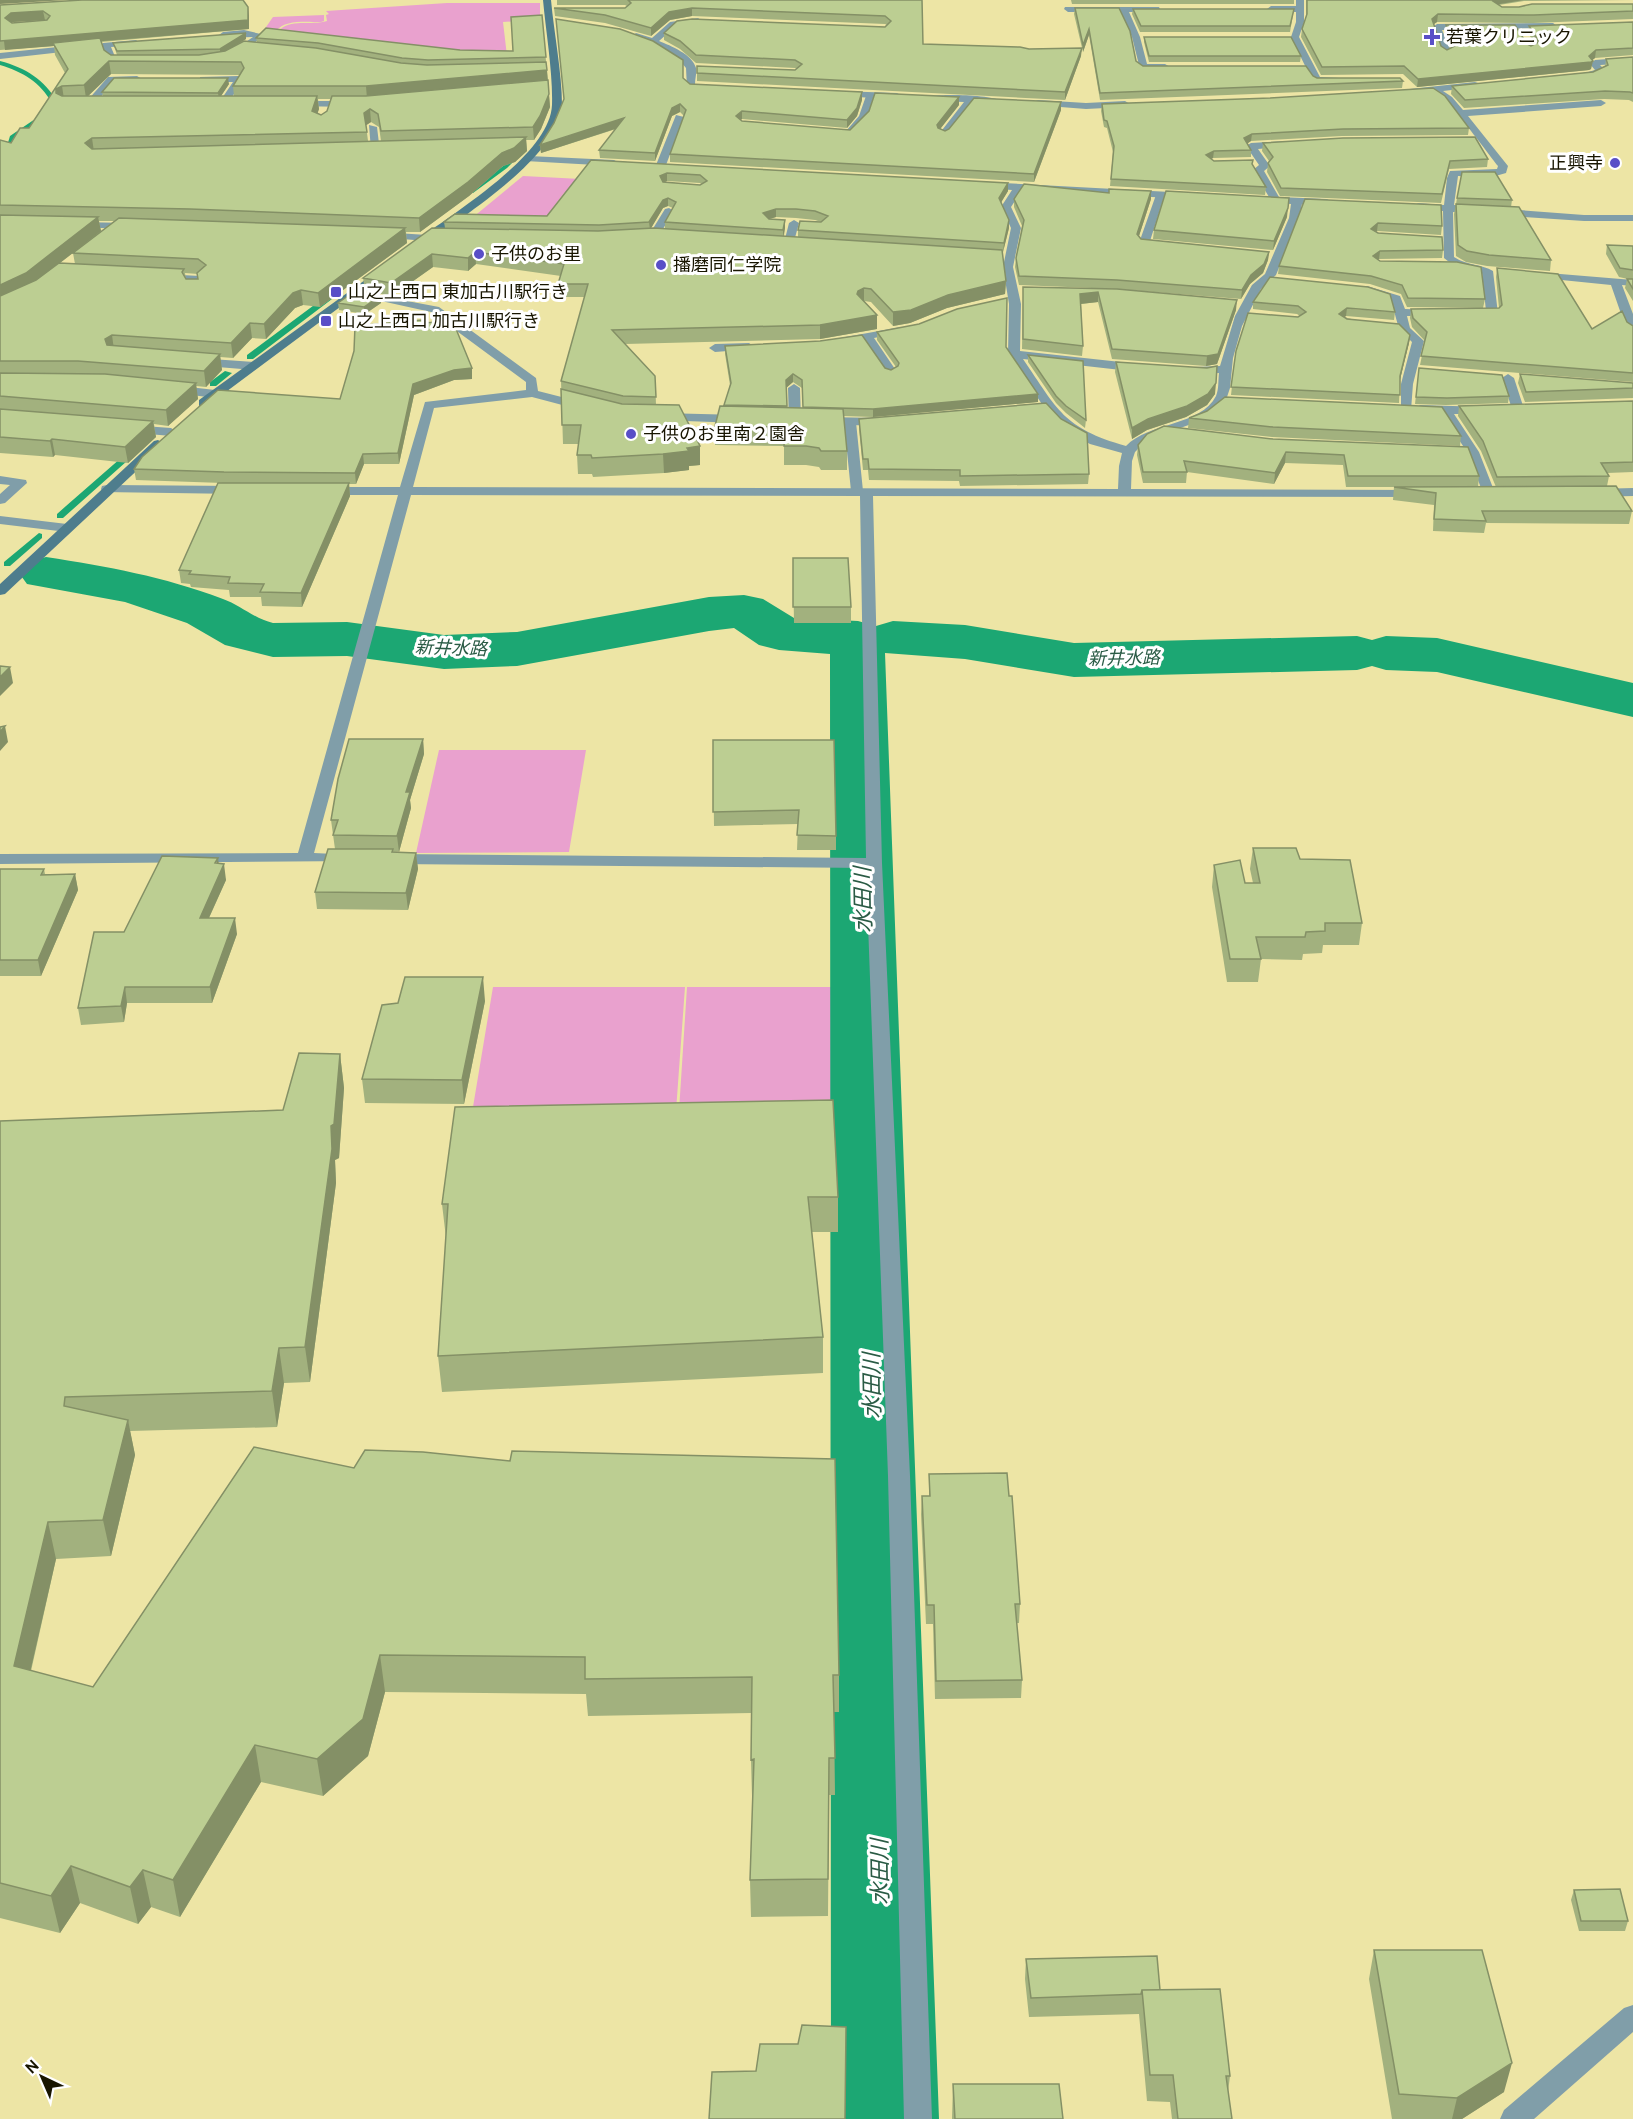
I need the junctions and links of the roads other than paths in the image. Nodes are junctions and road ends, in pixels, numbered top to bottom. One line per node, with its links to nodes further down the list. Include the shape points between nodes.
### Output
1 (1300, 4): 5 (street); 15 (street)
2 (1068, 9): 3 (street)
3 (1123, 9): 4 (street); 12 (street)
4 (1170, 9)
5 (1265, 9)
6 (559, 10): 7 (street)
7 (551, 13): 32 (street)
8 (704, 21): 17 (street, via 673,24)
9 (1562, 25): 24 (street, via 1520,31 1437,27)
10 (624, 33): 17 (street)
11 (210, 36): 21 (street, via 261,35)
12 (1136, 37): 13 (street); 28 (street, via 1143,67)
13 (1147, 37)
14 (1283, 37): 15 (street)
15 (1295, 37): 30 (street)
16 (152, 41): 18 (street)
17 (653, 42): 31 (street, via 682,57)
18 (106, 45): 19 (street); 27 (street, via 113,62)
19 (95, 46)
20 (84, 47): 25 (street)
21 (243, 48): 22 (street); 23 (street)
22 (254, 49)
23 (233, 53)
24 (1447, 53)
25 (0, 56)
26 (1633, 60): 35 (street, via 1598,62 1595,64 1601,71)
27 (135, 62)
28 (1178, 67)
29 (1296, 67): 30 (street)
30 (1308, 67): 39 (street, via 1317,80)
31 (691, 68): 33 (street); 43 (street, via 690,86)
32 (553, 69): 34 (street); 41 (street)
33 (702, 69)
34 (542, 70)
35 (1574, 76)
36 (146, 79): 55 (street, via 111,79 86,103)
37 (192, 79): 57 (street, via 239,79)
38 (1403, 79): 45 (street)
39 (1349, 80)
40 (1484, 84): 44 (street)
41 (555, 87): 42 (street); 71 (street, via 557,107 548,130 533,145)
42 (544, 88)
43 (725, 88)
44 (1433, 89): 45 (street); 62 (street)
45 (1413, 92): 46 (street)
46 (1395, 93)
47 (825, 94): 48 (street)
48 (870, 95): 49 (street); 65 (lane, via 863,117 850,133)
49 (905, 96)
50 (927, 98): 51 (street)
51 (971, 99): 52 (street); 66 (street)
52 (1008, 101)
53 (1031, 103): 61 (street)
54 (1600, 103): 62 (street)
55 (113, 104)
56 (212, 104): 57 (street)
57 (224, 104): 58 (street)
58 (235, 104)
59 (282, 104): 60 (street, via 327,109)
60 (367, 104)
61 (1131, 104)
62 (1461, 113): 68 (street)
63 (679, 117): 73 (street, via 656,165)
64 (372, 127): 70 (street)
65 (839, 132)
66 (944, 134)
67 (1462, 140): 68 (street)
68 (1483, 140): 83 (street, via 1503,166 1502,171 1454,173)
69 (1300, 143): 79 (street, via 1251,146 1258,163 1265,166 1258,170)
70 (376, 150)
71 (529, 159): 72 (street); 91 (street)
72 (628, 164)
73 (673, 166)
74 (971, 184): 75 (street)
75 (1019, 187): 76 (street); 118 (street, via 1006,207 1016,228 1005,258 1014,295)
76 (1160, 194): 77 (street); 96 (lane, via 1144,243)
77 (1195, 196)
78 (1253, 200): 79 (street)
79 (1276, 201): 81 (street)
80 (1344, 201): 81 (street)
81 (1297, 202): 99 (street)
82 (1403, 205): 83 (street)
83 (1449, 208): 85 (street); 102 (street, via 1441,240)
84 (669, 211): 93 (street, via 649,235)
85 (1633, 218)
86 (778, 222): 95 (street, via 799,224 794,243)
87 (58, 225): 88 (street)
88 (118, 226): 89 (street); 94 (street)
89 (139, 226)
90 (370, 235): 91 (street)
91 (429, 236): 92 (street); 97 (street)
92 (455, 236)
93 (671, 237)
94 (101, 240)
95 (763, 242)
96 (1175, 246)
97 (413, 248)
98 (1264, 256): 99 (lane)
99 (1277, 256): 122 (street, via 1272,279 1258,284 1245,309)
100 (396, 260): 110 (street)
101 (1434, 265): 102 (street)
102 (1456, 265): 111 (street, via 1493,272 1492,314)
103 (1522, 274): 106 (street)
104 (153, 277): 105 (street)
105 (200, 279): 109 (lane, via 191,287)
106 (1616, 282): 107 (street); 113 (street)
107 (1633, 283)
108 (1354, 287): 111 (street, via 1393,295)
109 (194, 290)
110 (354, 292): 120 (street); 128 (street, via 435,309 532,381)
111 (1401, 312): 131 (street, via 1397,326 1418,341 1416,370 1407,384 1401,407)
112 (914, 328): 114 (street, via 885,327)
113 (1633, 331)
114 (866, 336): 115 (street); 124 (street)
115 (829, 343)
116 (762, 346): 117 (street)
117 (715, 348)
118 (1014, 354): 121 (street); 140 (street, via 1045,407 1094,441)
119 (184, 361): 120 (street)
120 (254, 366): 129 (street)
121 (1151, 369)
122 (1225, 369): 123 (street); 138 (street, via 1226,401 1198,418)
123 (1184, 370)
124 (891, 372)
125 (1508, 378): 131 (street, via 1513,409)
126 (161, 388): 129 (street)
127 (794, 388): 136 (street, via 789,421)
128 (532, 393): 130 (street); 147 (street, via 429,405)
129 (215, 394): 132 (street)
130 (600, 411)
131 (1446, 411): 142 (street)
132 (193, 412)
133 (646, 417): 134 (street)
134 (749, 420)
135 (897, 421): 136 (street)
136 (850, 422): 148 (lane)
137 (114, 427): 144 (street, via 175,429)
138 (1164, 431): 139 (street); 140 (street, via 1149,436)
139 (1195, 435)
140 (1129, 451): 150 (street)
141 (1452, 451): 142 (street)
142 (1473, 452): 151 (street)
143 (0, 480): 154 (street, via 21,483)
144 (107, 489): 145 (street); 156 (street)
145 (251, 490)
146 (310, 491): 147 (street)
147 (406, 491): 148 (street); 158 (street)
148 (862, 491): 150 (street); 160 (street)
149 (1633, 492): 152 (street)
150 (1125, 493): 153 (street)
151 (1489, 493)
152 (1585, 493)
153 (1431, 494)
154 (0, 500)
155 (0, 520): 156 (street)
156 (67, 528): 157 (street)
157 (0, 591)
158 (304, 858): 159 (street); 160 (street)
159 (0, 859)
160 (874, 863): 162 (street, via 900,1476)
161 (1633, 2016): 163 (street)
162 (918, 2119)
163 (1514, 2119)

